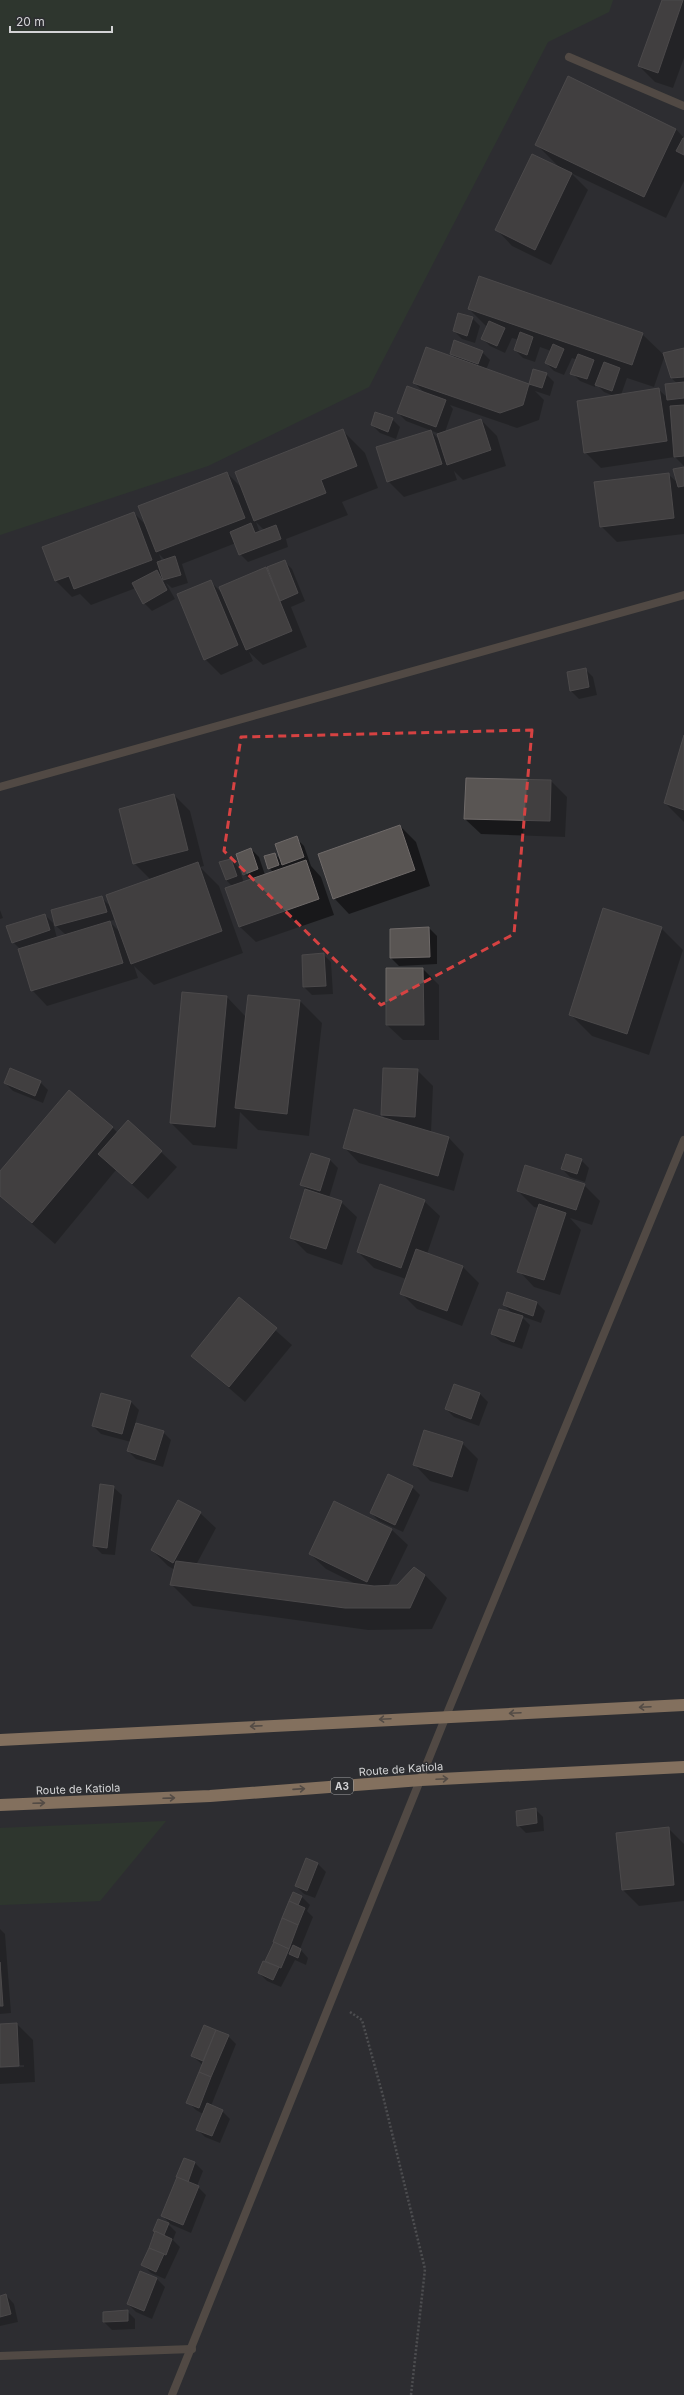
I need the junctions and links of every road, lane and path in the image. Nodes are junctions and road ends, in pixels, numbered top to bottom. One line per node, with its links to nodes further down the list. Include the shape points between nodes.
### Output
1 (569, 57): 2 (street)
2 (684, 106)
3 (684, 595): 4 (street)
4 (0, 787)
5 (684, 1140): 7 (street)
6 (684, 1705): 7 (highway, one-way to 7)
7 (446, 1716): 8 (highway, one-way to 8); 10 (street)
8 (0, 1740)
9 (684, 1767): 10 (highway, Route de Katiola / A3, one-way to 9)
10 (421, 1780): 11 (highway, Route de Katiola / A3, one-way to 10, via 210,1796); 12 (street)
11 (0, 1805)
12 (333, 2000): 13 (street); 16 (path, via 362,2020 425,2269)
13 (192, 2349): 14 (street); 15 (street)
14 (0, 2356)
15 (172, 2395)
16 (411, 2395)

